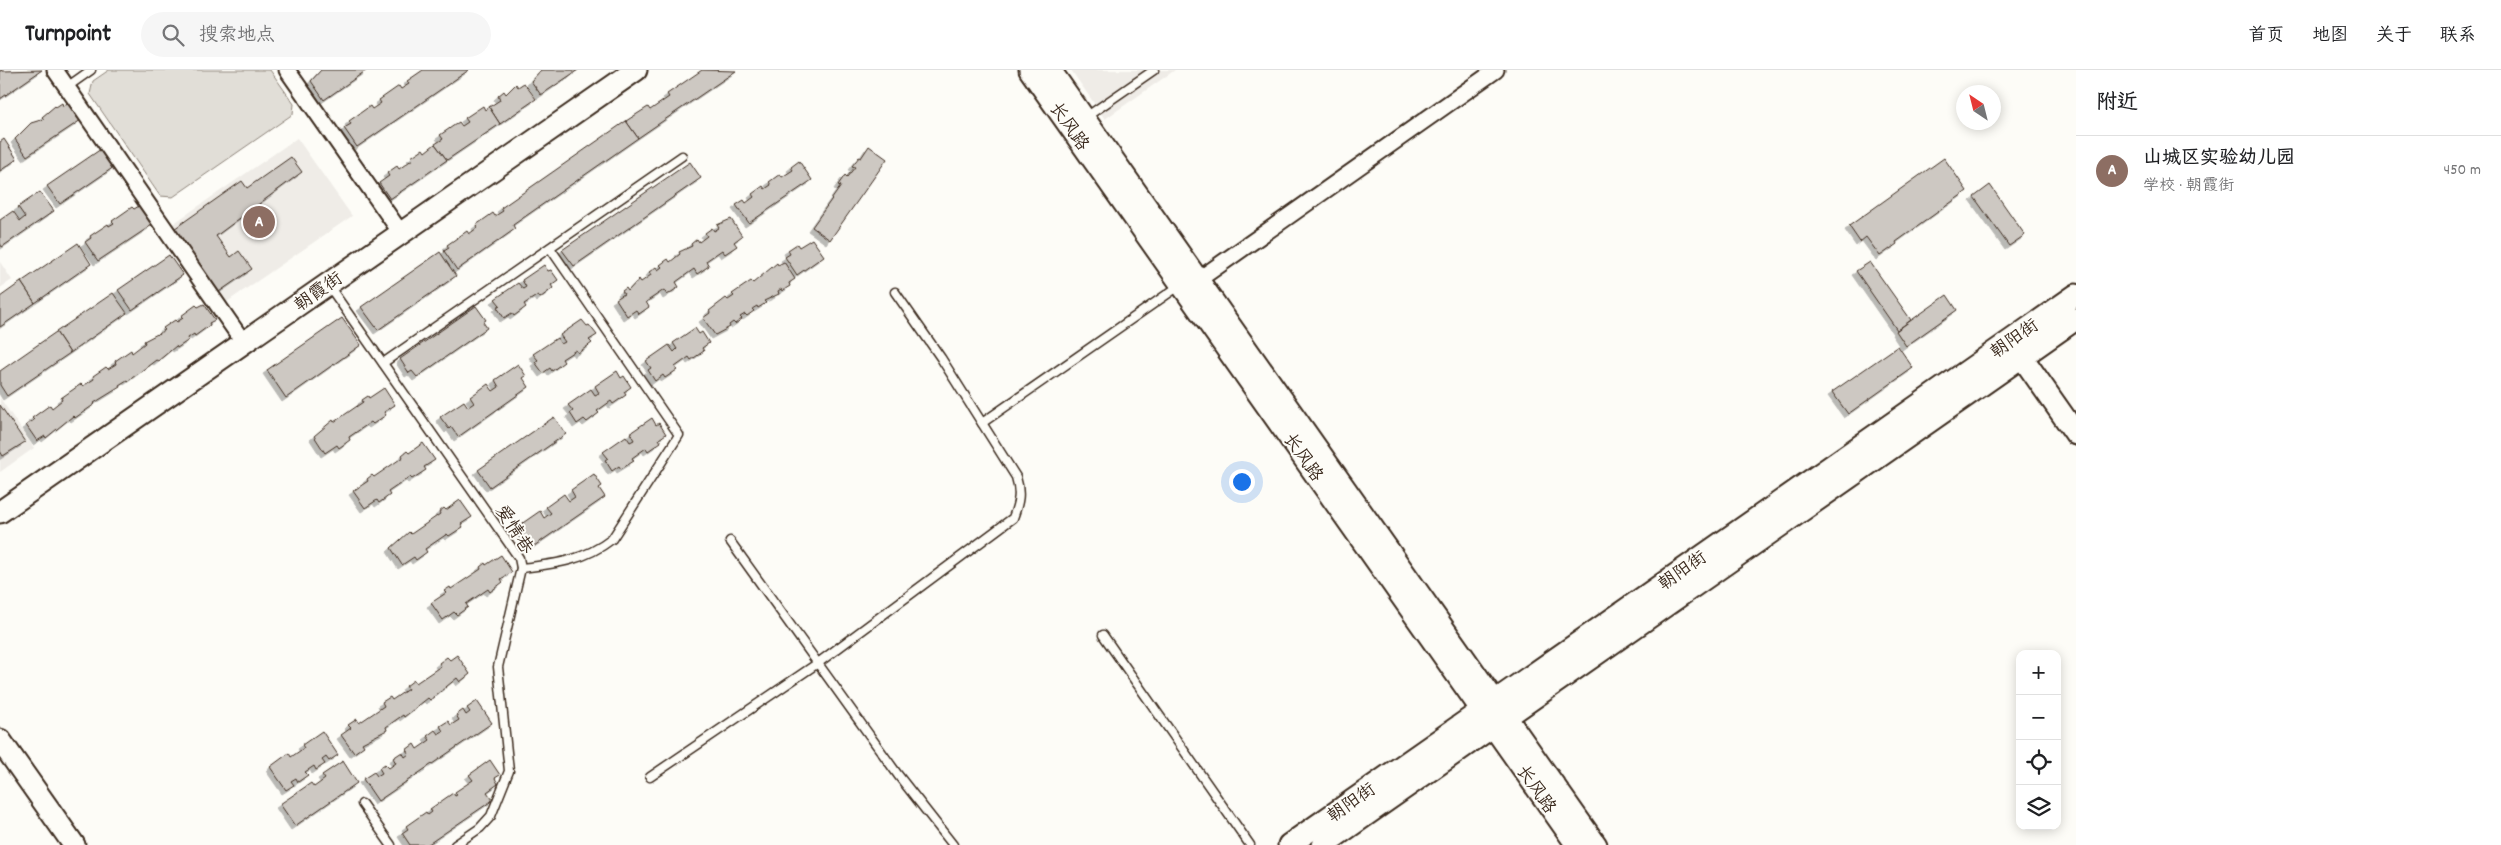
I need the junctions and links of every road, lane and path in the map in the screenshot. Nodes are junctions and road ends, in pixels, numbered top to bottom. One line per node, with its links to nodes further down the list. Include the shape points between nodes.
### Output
1 (55, 70): 9 (street)
2 (91, 70): 9 (lane)
3 (287, 70): 12 (street)
4 (636, 70): 12 (main road, 朝霞街)
5 (1030, 70): 14 (main road, 长风路)
6 (1050, 70): 10 (main road, 长风路)
7 (1154, 70): 10 (lane)
8 (1496, 70): 14 (street)
9 (67, 87): 19 (street)
10 (1084, 118): 14 (main road, 长风路)
11 (682, 156): 13 (lane)
12 (401, 234): 15 (main road, 朝霞街)
13 (550, 248): 21 (lane); 26 (lane, via 679,435 612,539 566,563)
14 (1190, 282): 22 (lane); 29 (main road, 长风路)
15 (328, 284): 19 (main road, 朝霞街); 21 (lane, 爱情巷)
16 (895, 292): 22 (lane)
17 (2076, 295): 29 (main road, 朝阳街)
18 (2076, 319): 20 (main road, 朝阳街)
19 (244, 343): 24 (main road, 朝霞街)
20 (2022, 357): 23 (main road); 29 (main road, 朝阳街)
21 (383, 363): 26 (lane, 爱情巷, via 519,558)
22 (982, 423): 28 (lane, via 1016,477 1020,501 1014,518)
23 (2076, 434)
24 (0, 512)
25 (730, 541): 28 (lane)
26 (521, 568): 35 (lane, 爱情巷, via 498,668 509,771 491,816)
27 (1103, 635): 37 (lane)
28 (818, 663): 31 (lane); 36 (lane)
29 (1494, 714): 38 (main road, 朝阳街); 39 (main road, 朝阳街); 40 (main road, 长风路); 41 (main road, 长风路)
30 (0, 740): 33 (main road)
31 (650, 777)
32 (362, 804): 34 (lane)
33 (74, 845)
34 (390, 845)
35 (455, 845)
36 (953, 845)
37 (1250, 845)
38 (1289, 845)
39 (1323, 845)
40 (1577, 845)
41 (1596, 845)

